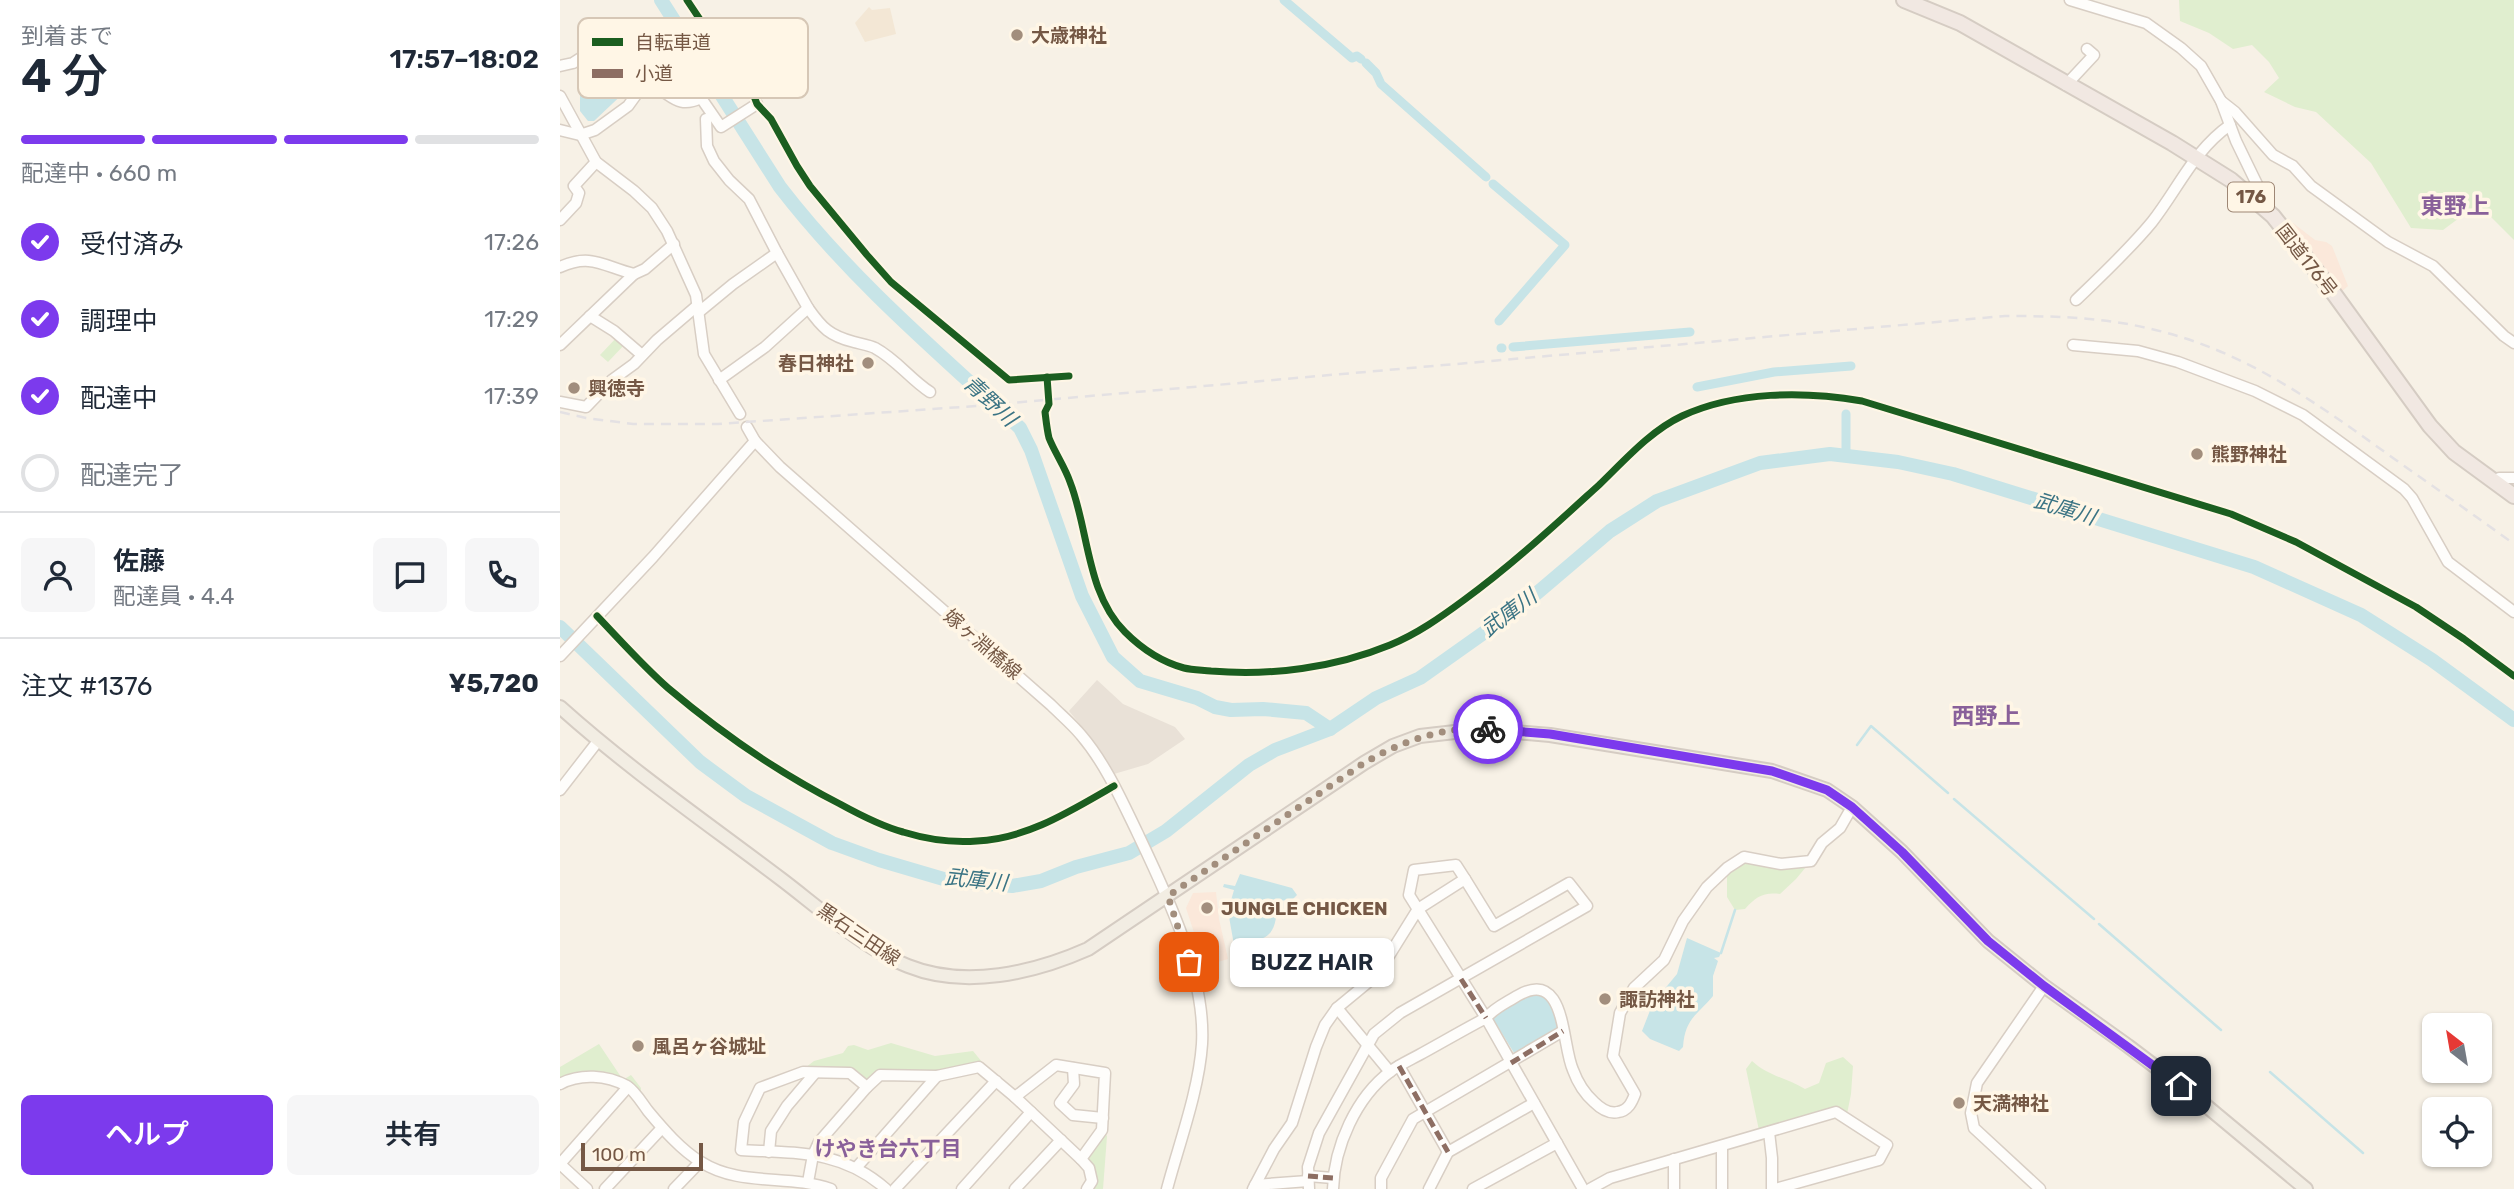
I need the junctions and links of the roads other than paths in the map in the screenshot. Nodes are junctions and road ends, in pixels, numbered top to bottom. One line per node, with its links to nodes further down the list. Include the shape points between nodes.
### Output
1 (1904, 0): 6 (highway, 国道176号 / 176, via 1960,23)
2 (2070, 0): 12 (street, via 2146,23 2201,66)
3 (2087, 49): 6 (street, via 2094,55)
4 (578, 61): 5 (street)
5 (560, 66)
6 (2066, 85): 18 (highway, 国道176号 / 176)
7 (560, 96): 17 (street)
8 (634, 98): 17 (street, via 595,130)
9 (675, 98): 10 (street, via 688,105)
10 (701, 98)
11 (701, 98): 13 (street, via 722,127)
12 (2221, 101): 15 (street); 30 (street, via 2273,155 2294,166 2311,186 2388,242 2433,266)
13 (757, 104)
14 (706, 119): 23 (street, via 706,146 729,180 749,199)
15 (2230, 125): 18 (street); 20 (street)
16 (560, 130): 17 (street)
17 (580, 135): 19 (street)
18 (2195, 158): 20 (highway, 国道176号 / 176, via 2231,180); 26 (street, via 2153,221)
19 (596, 162): 21 (street, via 574,186 579,193 576,203); 22 (street, via 652,208)
20 (2273, 216): 41 (highway, 国道176号 / 176, via 2430,426 2454,452)
21 (560, 220)
22 (674, 244): 25 (street); 27 (street, via 694,286)
23 (777, 253): 27 (street); 28 (street)
24 (560, 267): 25 (street, via 580,259)
25 (634, 274): 29 (street)
26 (2076, 300)
27 (698, 308): 33 (street); 34 (street, via 704,354)
28 (808, 308): 34 (street); 35 (street, via 821,327 849,341 873,346)
29 (590, 316): 31 (street); 33 (street)
30 (2514, 343)
31 (560, 345)
32 (2073, 345): 43 (street, via 2138,351 2178,362 2304,415 2404,489 2448,562)
33 (642, 355): 36 (street, via 586,407)
34 (719, 380): 37 (street)
35 (930, 392)
36 (560, 402)
37 (740, 414)
38 (747, 427): 39 (street, 嫁ヶ淵橋線)
39 (755, 441): 44 (street); 50 (street, 嫁ヶ淵橋線, via 1082,736 1117,791)
40 (2514, 478): 41 (street)
41 (2495, 482): 42 (highway, 国道176号 / 176)
42 (2514, 496)
43 (2514, 612)
44 (560, 656)
45 (560, 707): 46 (main road, 黒石三田線)
46 (598, 741): 47 (street); 50 (main road, 黒石三田線, via 837,921 908,967 961,976 1042,967 1088,949)
47 (560, 790)
48 (1852, 807): 50 (main road, 黒石三田線, via 1827,790 1772,771 1550,734 1460,730 1393,746); 53 (main road, 黒石三田線, via 1988,941); 56 (street, via 1811,861 1781,864 1744,857 1707,887 1664,960 1634,988 1620,1013 1613,1056 1636,1094 1626,1109 1608,1111 1588,1096 1572,1070)
49 (1465, 879): 51 (street); 51 (street, via 1456,865 1415,870 1409,895); 52 (street, via 1494,926 1569,883 1587,906)
50 (1165, 891): 98 (street, 嫁ヶ淵橋線, via 1198,992 1202,1045)
51 (1418, 909): 52 (street); 54 (street, via 1377,975)
52 (1461, 979): 55 (street); 57 (street, via 1387,1022)
53 (2044, 986): 107 (street, via 1977,1083 1971,1113 1974,1128); 108 (main road, 黒石三田線, via 2198,1100)
54 (1337, 1008): 57 (street); 88 (street, via 1316,1046 1292,1123)
55 (1486, 1018): 56 (street, via 1521,994 1538,990 1557,1003); 58 (street); 60 (street)
56 (1563, 1031): 58 (street)
57 (1368, 1044): 60 (street); 84 (street, via 1319,1133)
58 (1511, 1063): 68 (street); 70 (street)
59 (1073, 1068): 67 (street, via 1056,1065); 71 (street, via 1105,1073); 71 (street, via 1074,1084 1060,1103 1073,1115)
60 (1395, 1069): 70 (street); 86 (street, via 1352,1118 1333,1166)
61 (815, 1073): 66 (street, via 850,1073); 77 (street, via 771,1131); 77 (street, via 803,1072 760,1088 744,1122 741,1150)
62 (937, 1076): 63 (street, via 979,1067); 66 (street, via 880,1075); 83 (street)
63 (996, 1081): 67 (street); 94 (street)
64 (560, 1084): 65 (street, via 590,1076)
65 (628, 1087): 72 (street); 89 (street, via 560,1164)
66 (867, 1087): 79 (street)
67 (1015, 1097): 69 (street)
68 (1534, 1103): 75 (street); 78 (street)
69 (1031, 1112): 74 (street); 95 (street)
70 (1425, 1113): 78 (street); 99 (street, via 1413,1119 1381,1178)
71 (1103, 1118): 80 (street, via 1102,1130)
72 (662, 1128): 82 (street); 90 (street)
73 (1769, 1132): 76 (street); 106 (street); 106 (street, via 1836,1112 1887,1145 1879,1160)
74 (1061, 1140): 80 (street); 96 (street)
75 (1557, 1143): 101 (street); 102 (street)
76 (1722, 1146): 81 (street); 105 (street)
77 (769, 1152): 79 (street)
78 (1448, 1152): 100 (street)
79 (813, 1155): 83 (street); 87 (street)
80 (1081, 1159): 97 (street, via 1092,1181)
81 (1674, 1160): 103 (street, via 1609,1178); 104 (street)
82 (700, 1162): 85 (street); 91 (street)
83 (856, 1168): 93 (street)
84 (1308, 1182): 86 (street); 88 (street)
85 (744, 1183): 87 (street)
86 (1333, 1184)
87 (812, 1185): 92 (street)
88 (1254, 1187)
89 (587, 1189)
90 (605, 1189)
91 (674, 1189)
92 (831, 1189)
93 (886, 1189)
94 (895, 1189)
95 (962, 1189)
96 (1015, 1189)
97 (1087, 1189)
98 (1167, 1189)
99 (1381, 1189)
100 (1429, 1189)
101 (1473, 1189)
102 (1583, 1189)
103 (1590, 1189)
104 (1674, 1189)
105 (1722, 1189)
106 (1774, 1189)
107 (2040, 1189)
108 (2306, 1189)

